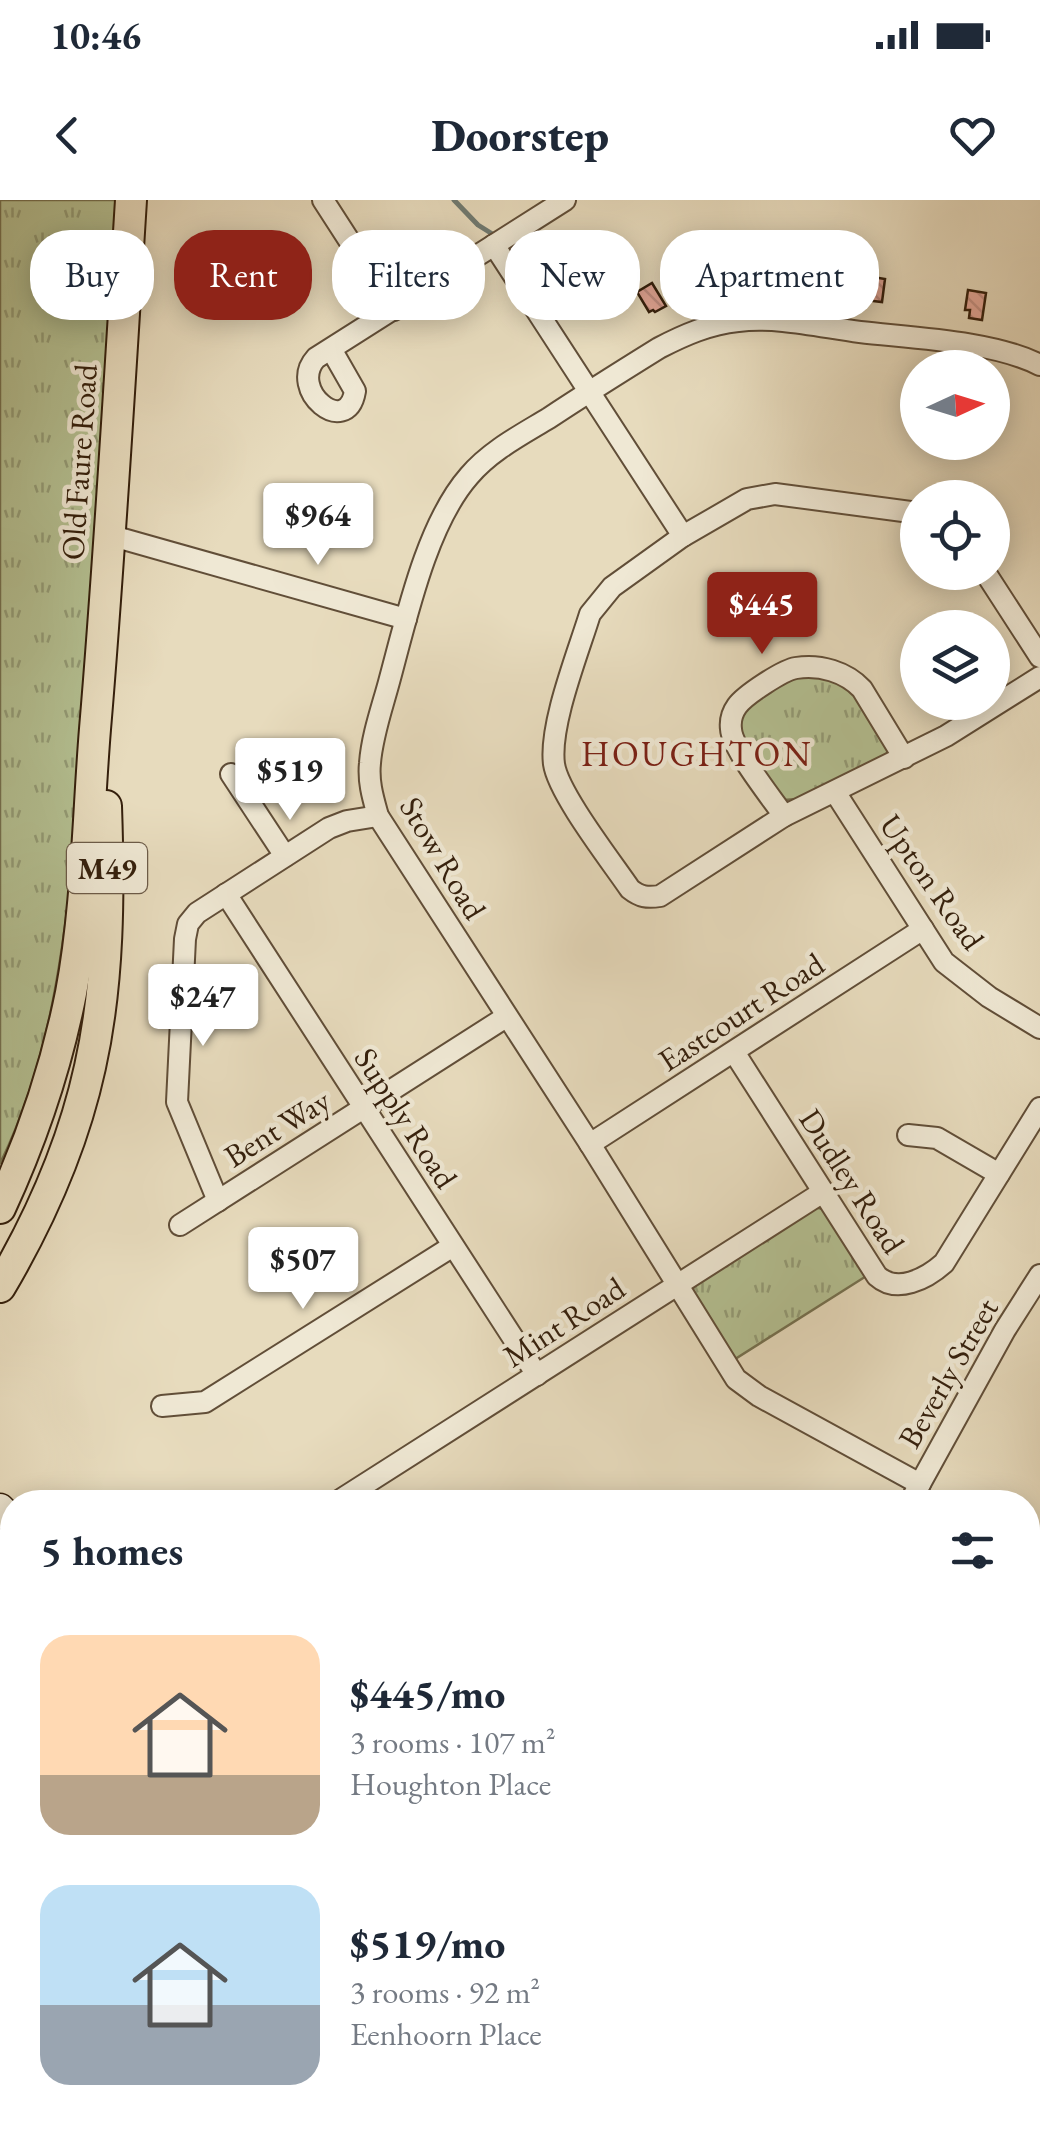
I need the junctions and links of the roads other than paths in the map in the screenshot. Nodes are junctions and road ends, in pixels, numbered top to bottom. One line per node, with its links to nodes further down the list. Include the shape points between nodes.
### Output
1 (131, 200): 12 (main road, Old Faure Road / M49)
2 (324, 200): 4 (street)
3 (555, 203): 5 (street)
4 (343, 230)
5 (494, 246): 6 (street); 10 (street)
6 (485, 252)
7 (378, 320): 8 (street)
8 (332, 348)
9 (1040, 365): 10 (street, Stow Road, via 988,348 740,320 684,335)
10 (588, 392): 13 (street); 15 (street, Stow Road, via 470,474 437,529)
11 (900, 510): 13 (street, via 766,494)
12 (109, 536): 15 (street); 17 (main road, Old Faure Road / M49)
13 (683, 536): 23 (street, via 612,587 590,614 553,735 558,777 630,889 648,898)
14 (997, 590): 16 (street)
15 (406, 619): 22 (street, Stow Road, via 372,746 370,786)
16 (1040, 657)
17 (101, 668): 37 (main road, Old Faure Road / M49, via 71,991 38,1115); 42 (main road, Old Faure Road / M49, via 106,908 90,1067 49,1192)
18 (1040, 677): 19 (street)
19 (904, 758): 21 (street); 23 (street, via 855,682 828,670 790,670 741,701 730,728)
20 (232, 774): 24 (street)
21 (835, 792): 23 (street); 26 (street, Upton Road)
22 (378, 816): 24 (street, via 329,828); 27 (street, Stow Road)
23 (784, 816)
24 (285, 856): 25 (street)
25 (226, 894): 31 (street, Supply Road); 36 (street, via 196,913 185,931 176,1091)
26 (923, 930): 28 (street, Upton Road, via 960,976); 29 (street, Eastcourt Road)
27 (506, 1016): 31 (street, Bent Way); 33 (street, Stow Road)
28 (1040, 1028)
29 (734, 1052): 33 (street, Eastcourt Road); 35 (street, Dudley Road)
30 (1040, 1108): 34 (street, Dudley Road)
31 (364, 1109): 36 (street, Bent Way); 39 (street, Supply Road)
32 (908, 1135): 34 (street, via 937,1138)
33 (590, 1144): 41 (street, Stow Road)
34 (999, 1174): 35 (street, Dudley Road, via 944,1263 924,1278 896,1285 876,1276)
35 (823, 1192): 41 (street, Mint Road)
36 (218, 1201): 38 (street, Bent Way)
37 (0, 1208)
38 (180, 1225)
39 (453, 1246): 43 (street, Supply Road); 44 (street, via 205,1402)
40 (1040, 1275): 47 (street, Beverly Street)
41 (677, 1285): 43 (street, Mint Road); 46 (street, Stow Road, via 736,1379)
42 (0, 1287)
43 (536, 1375): 45 (street, Mint Road)
44 (162, 1406)
45 (356, 1490)
46 (909, 1490)
47 (916, 1490)

